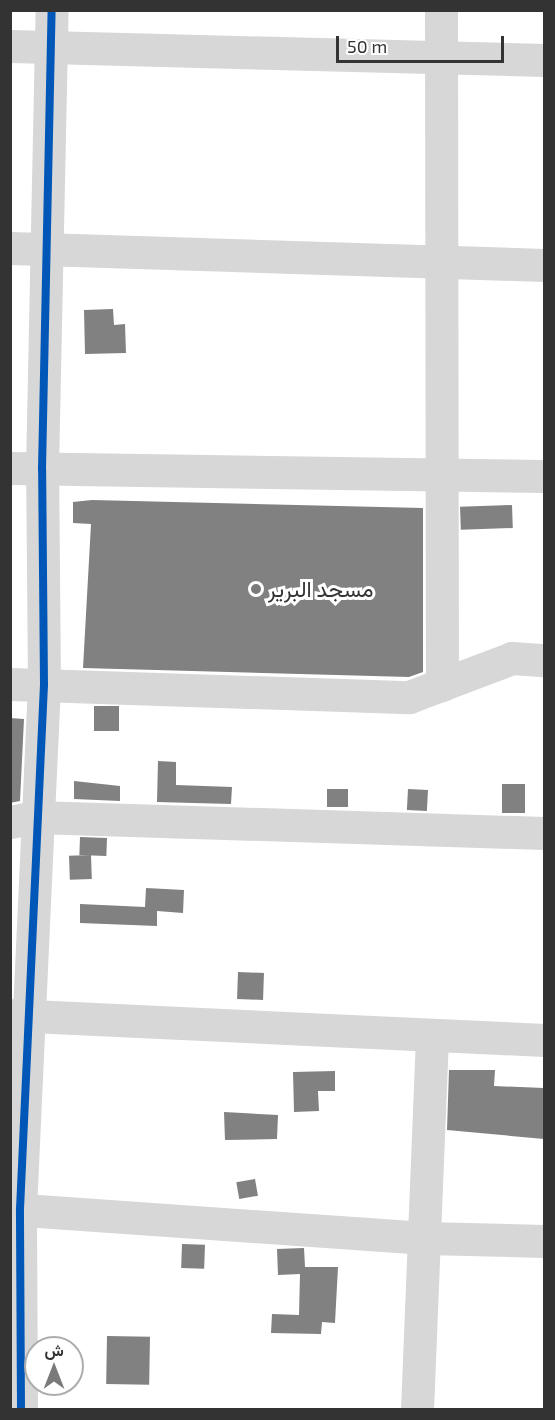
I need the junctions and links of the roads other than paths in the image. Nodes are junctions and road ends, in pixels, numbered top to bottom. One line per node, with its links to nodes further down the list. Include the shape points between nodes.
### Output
1 (52, 10): 4 (street)
2 (441, 10): 5 (street)
3 (10, 46): 4 (street)
4 (51, 47): 5 (street); 8 (street)
5 (441, 56): 6 (street); 9 (street)
6 (544, 60)
7 (10, 248): 8 (street)
8 (47, 250): 9 (street); 11 (street)
9 (440, 261): 10 (street); 12 (street)
10 (544, 265)
11 (26, 468): 12 (street); 16 (street)
12 (439, 473): 13 (street); 17 (street)
13 (544, 476)
14 (544, 660): 17 (street, via 512,658)
15 (10, 684): 16 (street)
16 (44, 685): 17 (street, via 409,697); 18 (street)
17 (441, 685)
18 (23, 819): 19 (street); 20 (street)
19 (544, 833)
20 (19, 1016): 21 (street); 23 (street)
21 (432, 1036): 22 (street); 24 (street)
22 (544, 1040)
23 (15, 1209): 24 (street); 26 (street)
24 (425, 1238): 25 (street); 27 (street)
25 (544, 1240)
26 (21, 1410)
27 (417, 1410)

